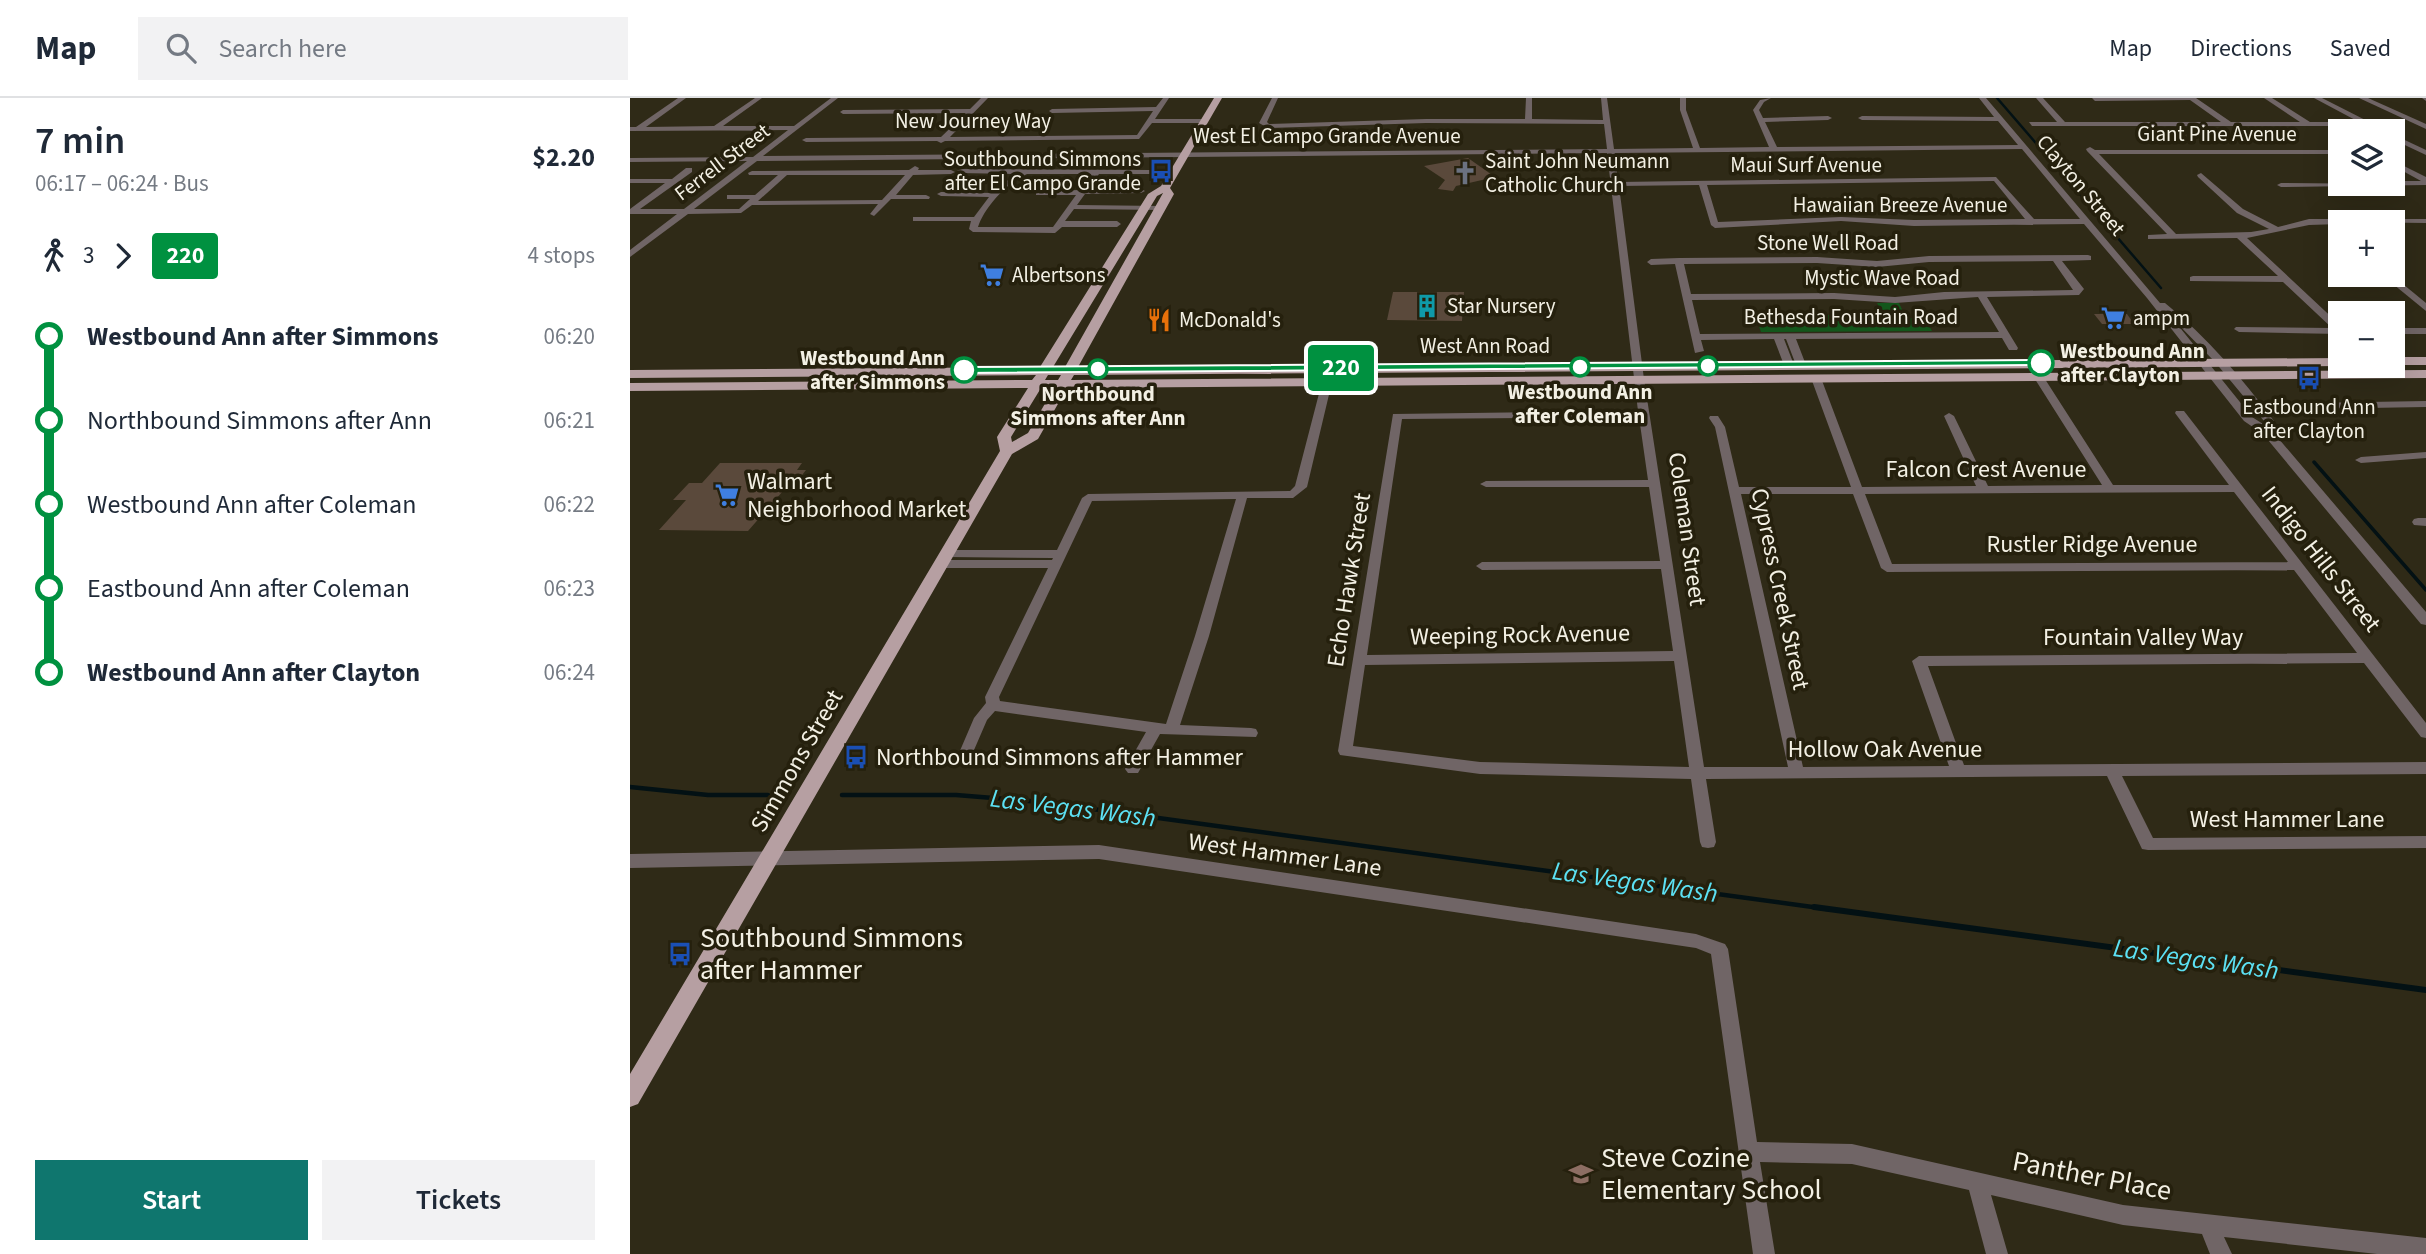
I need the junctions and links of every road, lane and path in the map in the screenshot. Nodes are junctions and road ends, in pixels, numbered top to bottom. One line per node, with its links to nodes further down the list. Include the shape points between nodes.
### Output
1 (683, 98): 40 (street)
2 (759, 98): 41 (street)
3 (835, 98): 39 (street, Ferrell Street)
4 (985, 98): 21 (street)
5 (1166, 98): 20 (street)
6 (1218, 98): 30 (main road, Simmons Street)
7 (1275, 98): 32 (street, via 1265,125)
8 (1529, 98): 32 (street)
9 (1604, 98): 31 (street, Coleman Street)
10 (1683, 98): 47 (street)
11 (1982, 98): 26 (street, Clayton Street)
12 (2039, 98): 34 (street)
13 (2113, 98): 14 (street); 18 (street)
14 (2191, 98): 35 (street)
15 (2267, 98): 36 (street)
16 (2317, 98): 27 (street)
17 (2361, 98): 38 (street)
18 (2095, 99)
19 (1765, 100): 28 (street, via 1756,110)
20 (1158, 109): 22 (street); 29 (street)
21 (971, 111): 23 (street); 42 (street)
22 (1052, 111)
23 (843, 112)
24 (1828, 118): 28 (street)
25 (1862, 118): 26 (street)
26 (1999, 119): 45 (street, Clayton Street)
27 (2359, 119)
28 (1761, 120): 46 (street)
29 (1150, 121): 30 (street); 42 (street, New Journey Way, via 1139,137)
30 (1204, 121): 51 (main road, Simmons Street)
31 (1607, 122): 32 (street); 48 (street, Coleman Street)
32 (1528, 123)
33 (2032, 124): 34 (street)
34 (2063, 124): 35 (street)
35 (2230, 124): 36 (street)
36 (2308, 124): 37 (street)
37 (2328, 124)
38 (2426, 127)
39 (795, 128): 41 (street); 54 (street, Ferrell Street)
40 (634, 129): 41 (street)
41 (715, 129)
42 (943, 139): 43 (street, New Journey Way); 53 (street)
43 (806, 140)
44 (2405, 142): 50 (street)
45 (2024, 147): 46 (street, West El Campo Grande Avenue); 94 (street, Clayton Street)
46 (1774, 149): 47 (street, West El Campo Grande Avenue)
47 (1697, 150): 48 (street, West El Campo Grande Avenue)
48 (1612, 151): 51 (street, West El Campo Grande Avenue); 72 (street, Coleman Street)
49 (2328, 152): 101 (street, Giant Pine Avenue, via 2090,149)
50 (2426, 153)
51 (1185, 154): 52 (street, West El Campo Grande Avenue); 74 (main road, Simmons Street)
52 (1069, 156): 53 (street, West El Campo Grande Avenue); 62 (street)
53 (925, 157): 54 (street, West El Campo Grande Avenue); 59 (street)
54 (756, 159): 55 (street, West El Campo Grande Avenue); 89 (street, Ferrell Street)
55 (630, 160)
56 (2405, 169): 70 (street)
57 (689, 170): 69 (street)
58 (961, 171): 61 (street)
59 (911, 172): 60 (street); 65 (street); 83 (street)
60 (951, 172)
61 (1024, 172): 62 (street); 79 (street, via 1012,177)
62 (1056, 172): 66 (street)
63 (1151, 172): 66 (street)
64 (752, 173): 65 (street)
65 (785, 173): 81 (street)
66 (1096, 173): 76 (street)
67 (2201, 175): 98 (street, via 2240,211)
68 (630, 181): 69 (street)
69 (674, 181): 88 (street)
70 (2426, 181): 73 (street)
71 (1702, 183): 72 (street, Maui Surf Avenue); 93 (street, Maui Surf Avenue, via 1996,179); 93 (street, Hawaiian Breeze Avenue, via 1715,225 1840,219)
72 (1617, 184): 137 (street, Coleman Street)
73 (2281, 184)
74 (1165, 188): 86 (main road, Simmons Street, via 1153,194); 87 (main road, Simmons Street, via 1169,194)
75 (1141, 191): 76 (street)
76 (1082, 193): 78 (street); 85 (street)
77 (941, 194): 79 (street)
78 (1039, 194)
79 (997, 195): 92 (street)
80 (730, 197): 81 (street)
81 (758, 197): 84 (street)
82 (926, 197): 83 (street)
83 (885, 199): 84 (street); 90 (street)
84 (750, 203): 89 (street, via 741,211)
85 (1073, 207): 86 (street); 97 (street)
86 (1145, 208): 87 (street); 134 (main road, Simmons Street)
87 (1162, 208): 135 (main road, Simmons Street)
88 (630, 212): 89 (street)
89 (685, 212): 102 (street, Ferrell Street)
90 (874, 214)
91 (916, 219): 92 (street)
92 (977, 219): 97 (street, via 973,229)
93 (2031, 221): 94 (street, Hawaiian Breeze Avenue)
94 (2086, 221): 111 (street, Clayton Street)
95 (2426, 221): 98 (street, via 2309,222)
96 (1117, 224): 97 (street)
97 (1058, 227)
98 (2276, 229): 99 (street)
99 (2240, 236): 101 (street); 108 (street)
100 (2151, 237): 101 (street)
101 (2174, 237)
102 (630, 254)
103 (2055, 258): 104 (street, Stone Well Road); 105 (street, Stone Well Road, via 1877,264); 110 (street, Mystic Wave Road, via 2078,289 2076,293)
104 (2088, 258)
105 (1679, 261): 106 (street, Stone Well Road); 112 (street)
106 (1651, 262)
107 (2193, 279): 108 (street)
108 (2287, 279): 114 (street)
109 (2401, 287): 113 (street)
110 (1981, 295): 112 (street, Mystic Wave Road, via 1895,300); 121 (street)
111 (2150, 296): 115 (street, Clayton Street); 116 (street, Clayton Street)
112 (1687, 297): 123 (street)
113 (2426, 308)
114 (2328, 318)
115 (2170, 324): 116 (street); 128 (street, Clayton Street)
116 (2187, 324): 129 (street, Clayton Street)
117 (2239, 329): 118 (street)
118 (2328, 330)
119 (2405, 331): 120 (street)
120 (2426, 331)
121 (2006, 335): 122 (street, Bethesda Fountain Road); 124 (street)
122 (1784, 336): 123 (street, Bethesda Fountain Road); 133 (street)
123 (1696, 337): 125 (street)
124 (2013, 348)
125 (1699, 351)
126 (2426, 361): 131 (main road)
127 (2126, 362): 128 (main road, West Ann Road); 132 (main road, West Ann Road); 143 (main road, via 2106,369 2043,371)
128 (2202, 362): 129 (main road, West Ann Road); 139 (street, Clayton Street)
129 (2221, 362): 130 (main road, West Ann Road); 140 (street, Clayton Street)
130 (2328, 362)
131 (2405, 362)
132 (1931, 364): 133 (main road, West Ann Road); 144 (main road, via 1908,370 1824,372)
133 (1795, 365): 137 (main road, West Ann Road); 145 (main road, via 1803,371)
134 (1044, 369): 135 (main road, West Ann Road); 136 (main road, West Ann Road); 146 (main road, Simmons Street)
135 (1071, 369): 142 (main road, West Ann Road); 147 (main road, Simmons Street)
136 (761, 373): 138 (main road, West Ann Road); 148 (main road)
137 (1638, 373): 142 (main road, West Ann Road); 145 (main road, West Ann Road); 153 (street, Coleman Street)
138 (630, 374)
139 (2211, 374): 140 (main road, West Ann Road); 143 (main road, West Ann Road); 156 (street, Clayton Street, via 2248,419)
140 (2230, 374): 141 (main road, West Ann Road); 156 (street, Clayton Street, via 2269,421)
141 (2426, 374)
142 (1328, 375): 147 (main road, West Ann Road); 167 (street, via 1301,487 1283,496)
143 (2038, 376): 144 (main road, West Ann Road); 163 (street)
144 (1816, 378): 145 (main road, West Ann Road); 164 (street)
145 (1715, 379)
146 (1034, 385): 147 (main road, West Ann Road); 148 (main road, West Ann Road); 157 (main road, Simmons Street, via 1004,438)
147 (1062, 385): 157 (main road, Simmons Street, via 1033,436)
148 (750, 386): 149 (main road, West Ann Road)
149 (630, 387)
150 (2426, 404): 151 (street)
151 (2309, 406)
152 (2180, 413): 162 (street, Indigo Hills Street)
153 (1645, 414): 160 (street, Coleman Street); 176 (street, Echo Hawk Street, via 1398,416)
154 (1949, 416): 165 (street)
155 (1714, 418): 166 (street, Cypress Creek Street)
156 (2267, 432): 173 (street, Clayton Street)
157 (1007, 452): 168 (main road, Simmons Street)
158 (2426, 455): 159 (street)
159 (2361, 460)
160 (1655, 483): 161 (street); 170 (street, Coleman Street)
161 (1486, 484)
162 (2238, 488): 163 (street, Falcon Crest Avenue); 172 (street, Indigo Hills Street)
163 (2110, 489): 165 (street, Falcon Crest Avenue)
164 (1859, 490): 165 (street, Falcon Crest Avenue); 166 (street, Falcon Crest Avenue); 172 (street, Rustler Ridge Avenue, via 1887,568)
165 (1984, 490)
166 (1735, 491): 187 (street, Cypress Creek Street)
167 (1242, 497): 169 (street, via 1088,498); 178 (street, via 1202,636)
168 (945, 559): 169 (street); 191 (main road, Simmons Street)
169 (1059, 559): 177 (street, via 992,697)
170 (1667, 565): 171 (street); 174 (street, Coleman Street)
171 (1482, 566)
172 (2298, 566): 175 (street, Indigo Hills Street)
173 (2426, 621)
174 (1681, 656): 176 (street, Weeping Rock Avenue); 188 (street, Coleman Street)
175 (2368, 658): 180 (street, Indigo Hills Street); 186 (street, Fountain Valley Way, via 1919,661)
176 (1359, 660): 181 (street, Echo Hawk Street)
177 (993, 704): 178 (street); 182 (street, via 981,718)
178 (1163, 729): 179 (street); 184 (street)
179 (1251, 733)
180 (2426, 733)
181 (1345, 751): 188 (street, Hollow Oak Avenue, via 1480,768)
182 (966, 753)
183 (2426, 768): 185 (street, Hollow Oak Avenue)
184 (1133, 769)
185 (2112, 770): 186 (street, Hollow Oak Avenue); 190 (street, West Hammer Lane, via 2148,844)
186 (1958, 771): 187 (street, Hollow Oak Avenue)
187 (1797, 772): 188 (street, Hollow Oak Avenue)
188 (1698, 773): 189 (street, Coleman Street)
189 (1708, 842)
190 (2426, 842)
191 (769, 860): 192 (street, West Hammer Lane); 193 (main road, Simmons Street); 194 (street, West Hammer Lane, via 1099,852 1696,941 1719,949)
192 (630, 861)
193 (630, 1096)
194 (1750, 1152): 195 (street, Panther Place, via 1852,1154); 198 (street)
195 (1977, 1182): 196 (street, Panther Place, via 2123,1215); 199 (street)
196 (2209, 1225): 197 (street, Panther Place); 200 (street)
197 (2426, 1249)
198 (1764, 1254)
199 (1997, 1254)
200 (2221, 1254)

